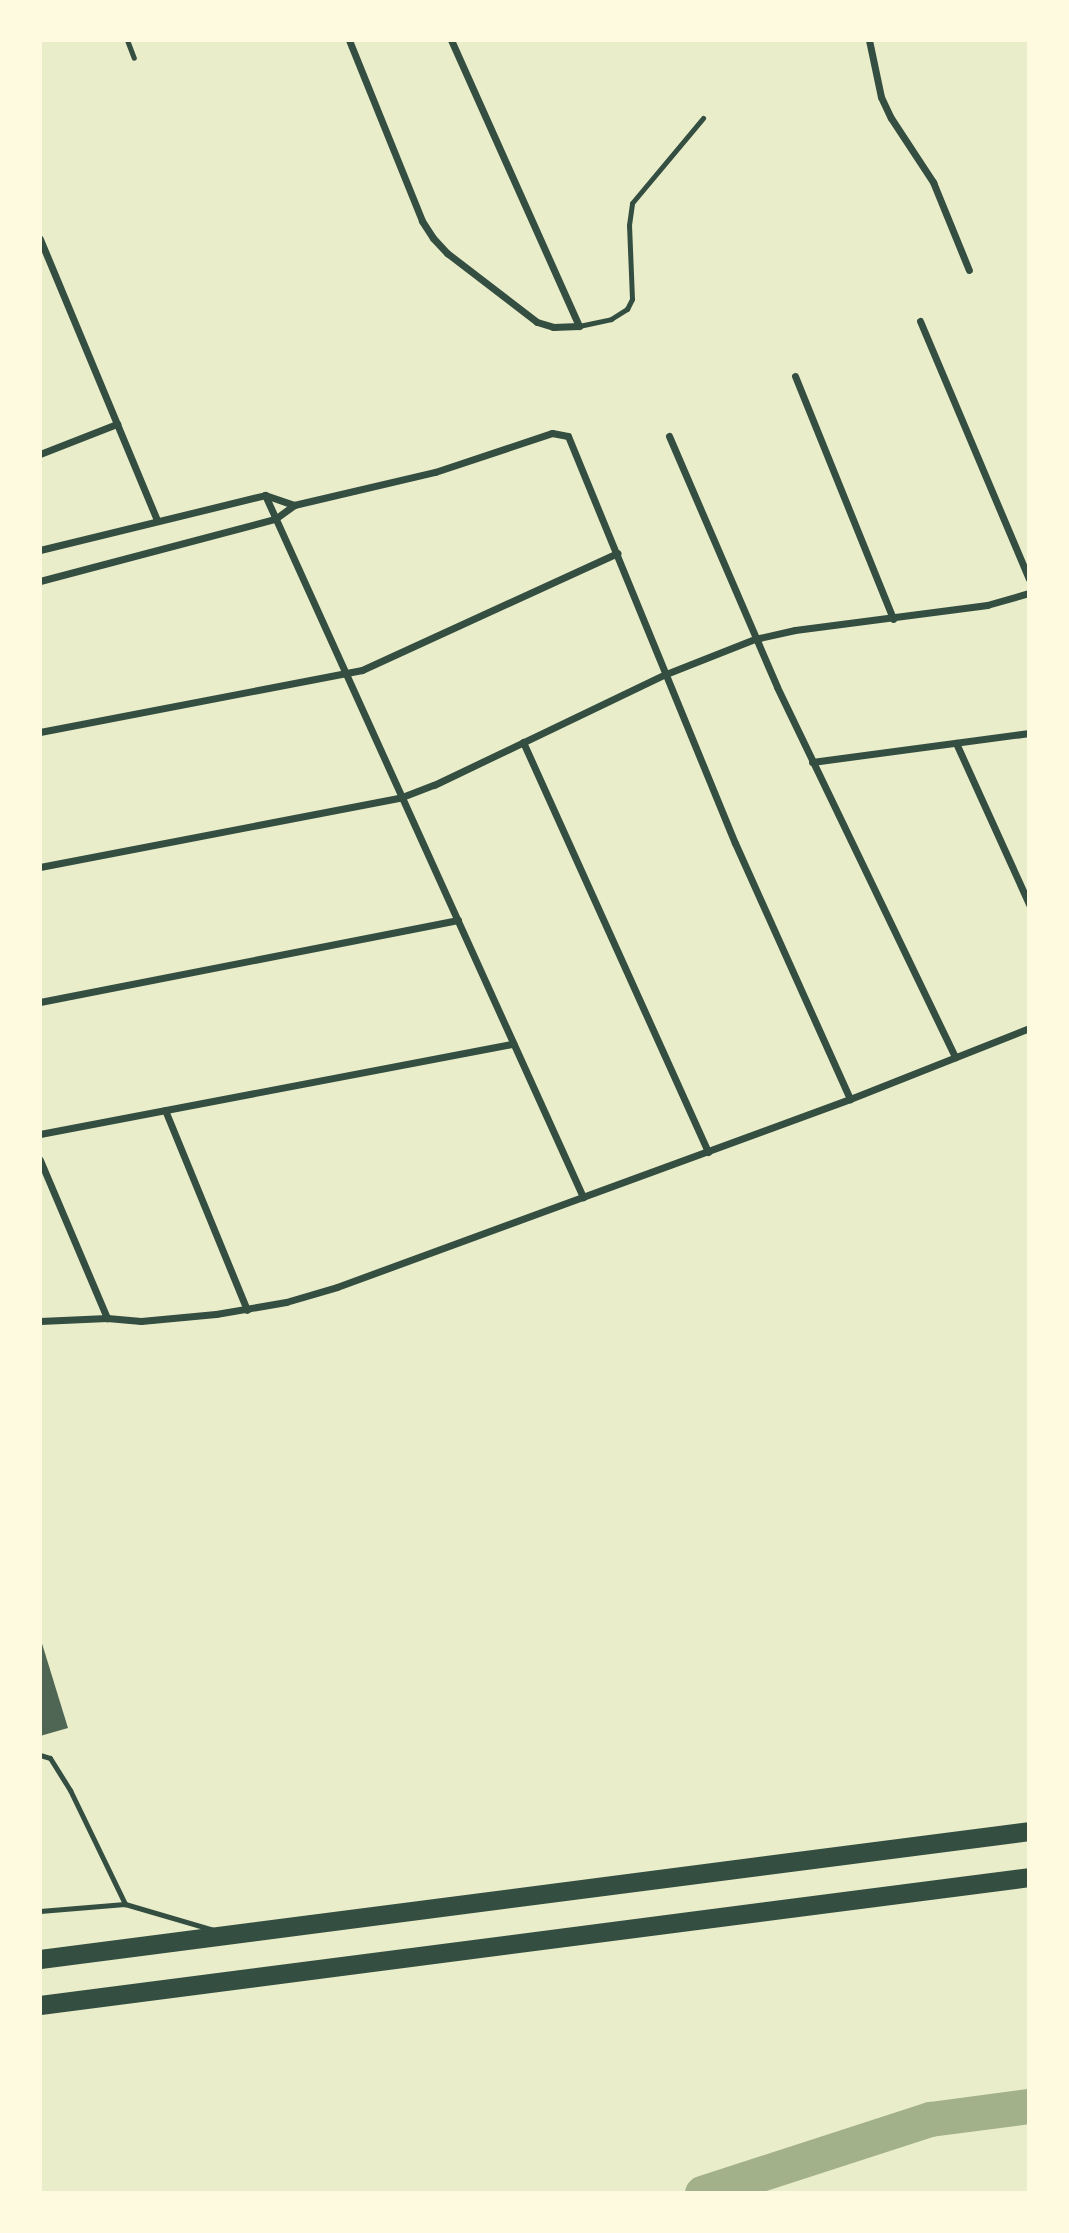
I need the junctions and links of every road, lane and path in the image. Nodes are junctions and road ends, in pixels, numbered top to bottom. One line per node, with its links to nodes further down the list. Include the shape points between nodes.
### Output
1 (127, 40): 5 (lane)
2 (349, 40): 10 (street, via 422,221 447,253 537,322)
3 (451, 40): 10 (street)
4 (869, 40): 8 (street, via 881,97 933,182)
5 (134, 58)
6 (703, 117): 10 (lane, via 632,203 632,299 627,309 611,319)
7 (40, 239): 12 (street)
8 (969, 270)
9 (920, 321): 21 (street)
10 (579, 326)
11 (794, 376): 24 (street)
12 (117, 424): 14 (street); 18 (street)
13 (669, 436): 25 (street)
14 (40, 454)
15 (265, 495): 16 (street); 17 (street); 18 (street)
16 (294, 505): 17 (street); 20 (street, via 417,476 561,432 573,443)
17 (275, 519): 22 (street); 26 (street)
18 (157, 520): 19 (street)
19 (40, 550)
20 (617, 553): 26 (street, via 382,662); 27 (street)
21 (1029, 579)
22 (40, 581)
23 (1029, 593): 24 (street, via 987,605)
24 (893, 619): 25 (street)
25 (755, 639): 27 (street); 32 (street)
26 (346, 674): 28 (street); 33 (street)
27 (666, 674): 30 (street); 41 (street, via 764,910)
28 (40, 732)
29 (1029, 733): 31 (street)
30 (523, 743): 33 (street); 44 (street)
31 (956, 743): 32 (street); 35 (street)
32 (812, 762): 40 (street)
33 (402, 797): 34 (street); 36 (street)
34 (40, 867)
35 (1029, 904)
36 (458, 920): 37 (street); 39 (street)
37 (40, 1002)
38 (1029, 1028): 40 (street)
39 (514, 1044): 42 (street); 46 (street)
40 (955, 1057): 41 (street)
41 (850, 1098): 44 (street)
42 (165, 1110): 43 (street); 47 (street)
43 (40, 1134)
44 (708, 1152): 46 (street)
45 (40, 1160): 48 (street)
46 (583, 1197): 47 (street, via 382,1273)
47 (247, 1310): 48 (street, via 141,1321)
48 (107, 1318): 49 (street)
49 (40, 1321)
50 (40, 1755): 53 (lane, via 50,1758 70,1790)
51 (1029, 1831): 55 (highway)
52 (1029, 1877): 57 (highway)
53 (125, 1904): 54 (lane); 55 (lane)
54 (40, 1911)
55 (231, 1934): 56 (highway)
56 (40, 1959)
57 (40, 2005)

